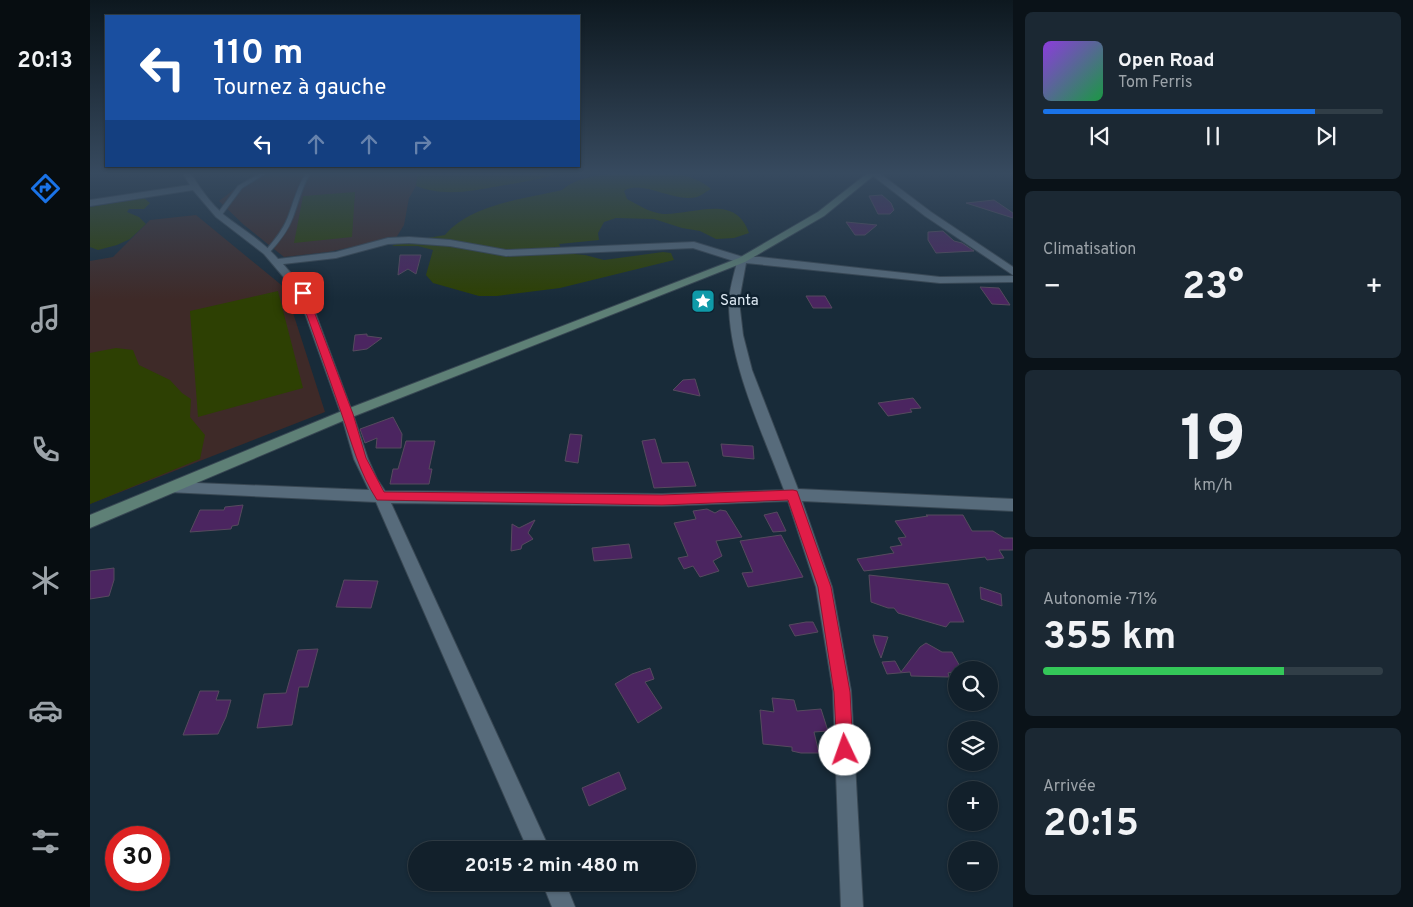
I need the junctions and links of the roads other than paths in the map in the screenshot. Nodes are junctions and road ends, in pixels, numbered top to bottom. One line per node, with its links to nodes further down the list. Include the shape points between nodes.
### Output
1 (291, 214): 5 (lane, via 277,242)
2 (820, 214): 6 (main road)
3 (931, 214): 8 (street)
4 (219, 215): 5 (street)
5 (267, 252): 7 (street)
6 (742, 260): 7 (street, via 694,245 506,253 409,240 388,241 336,255); 9 (street, via 940,280); 10 (main road); 12 (street, via 734,301 737,335 746,370)
7 (276, 262): 10 (street, via 303,293)
8 (1013, 272)
9 (1013, 279)
10 (347, 414): 11 (main road); 13 (street, via 361,458)
11 (173, 488): 13 (street); 15 (main road)
12 (793, 495): 13 (street, via 662,500); 14 (street); 19 (street, via 824,587 842,692)
13 (381, 497): 16 (street)
14 (1013, 505)
15 (90, 522)
16 (535, 841)
17 (557, 891): 18 (street)
18 (564, 907)
19 (852, 907)

